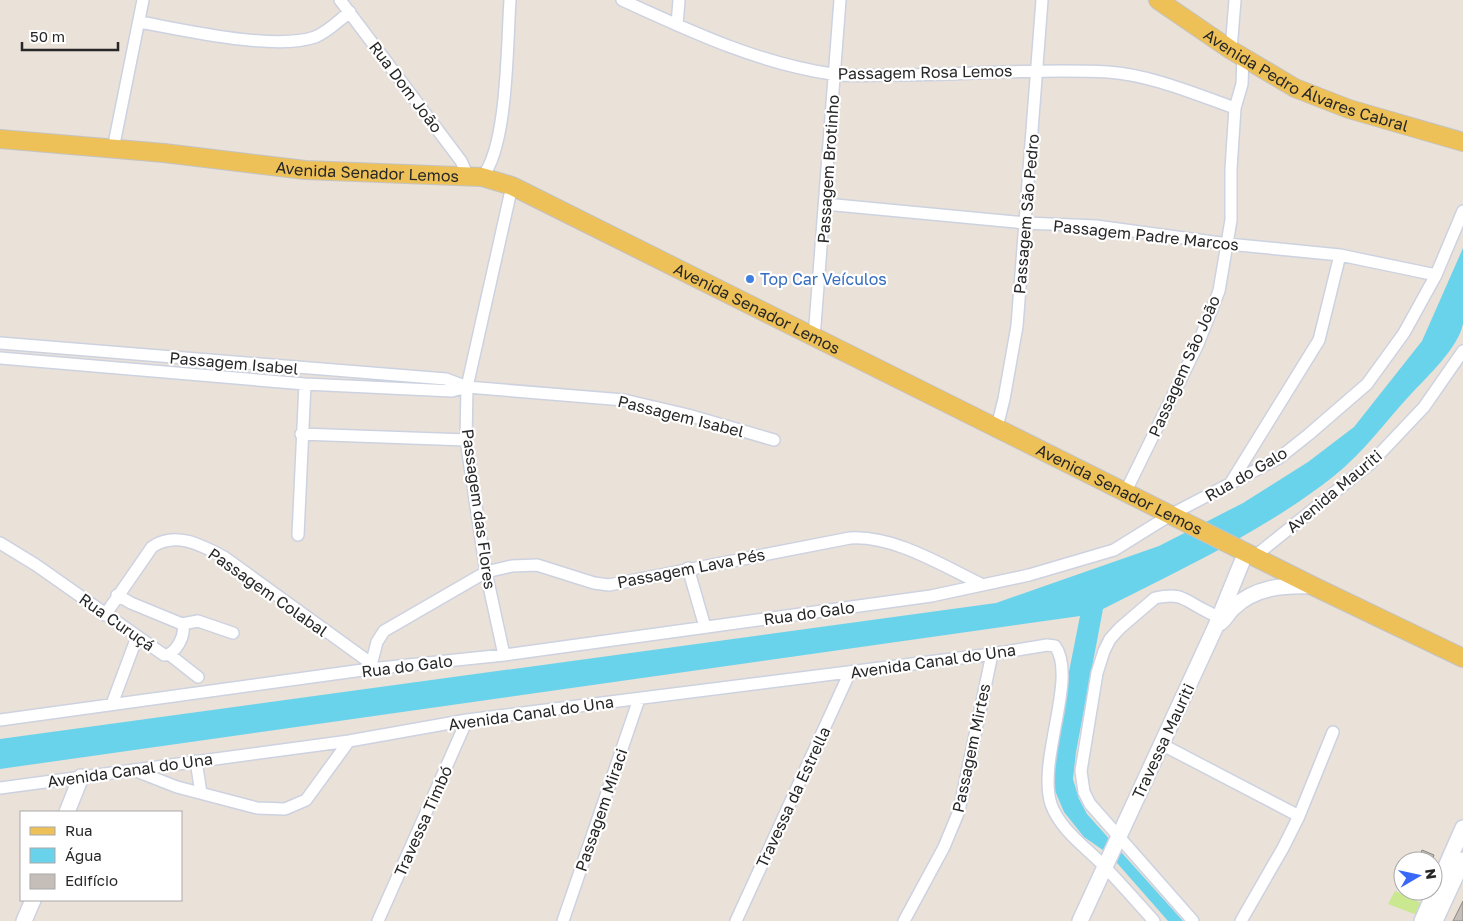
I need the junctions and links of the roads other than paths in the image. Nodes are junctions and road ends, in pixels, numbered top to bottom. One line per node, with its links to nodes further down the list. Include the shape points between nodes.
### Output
1 (143, 0): 11 (street)
2 (340, 0): 10 (street, Rua Dom João)
3 (510, 0): 20 (street, via 499,138 493,161)
4 (622, 0): 12 (street, Passagem Rosa Lemos)
5 (679, 0): 12 (street)
6 (840, 0): 15 (street, Passagem Brotinho)
7 (1042, 0): 14 (street, Passagem São Pedro)
8 (1158, 0): 13 (main road, Avenida Pedro Álvares Cabral)
9 (1235, 0): 13 (street, Passagem São João)
10 (350, 12): 11 (street, via 323,33 299,40 250,40); 20 (street, Rua Dom João)
11 (140, 22): 19 (street)
12 (677, 25): 15 (street, Passagem Rosa Lemos, via 727,47 801,69)
13 (1237, 54): 16 (street, Passagem São João, via 1242,84); 18 (main road, Avenida Pedro Álvares Cabral, via 1295,88 1322,99)
14 (1038, 71): 15 (street, Passagem Rosa Lemos); 16 (street, Passagem Rosa Lemos, via 1123,74); 24 (street, Passagem São Pedro)
15 (834, 74): 22 (street, Passagem Brotinho)
16 (1236, 108): 25 (street, Passagem São João)
17 (0, 139): 19 (main road, Avenida Senador Lemos)
18 (1463, 142)
19 (114, 149): 20 (main road, Avenida Senador Lemos, via 305,170)
20 (475, 177): 21 (main road, Avenida Senador Lemos)
21 (512, 186): 28 (main road, Avenida Senador Lemos); 33 (street, Passagem das Flores)
22 (826, 204): 24 (street, Passagem Padre Marcos); 28 (street, Passagem Brotinho)
23 (1463, 211): 27 (street, Rua do Galo)
24 (1025, 223): 25 (street, Passagem Padre Marcos, via 1096,226); 34 (street, Passagem São Pedro, via 1017,326)
25 (1228, 244): 26 (street, Passagem Padre Marcos); 39 (street, Passagem São João, via 1218,291 1198,344)
26 (1340, 255): 27 (street, Passagem Padre Marcos); 38 (street, via 1319,340)
27 (1436, 274): 38 (street, Rua do Galo, via 1404,333 1367,384 1279,458)
28 (814, 338): 34 (main road, Avenida Senador Lemos)
29 (0, 343): 33 (street, Passagem Isabel, via 446,379)
30 (1463, 351): 43 (street, Avenida Mauriti, via 1424,407 1371,464)
31 (0, 358): 32 (street, Passagem Isabel)
32 (305, 384): 33 (street, Passagem Isabel, via 452,392); 35 (street)
33 (467, 387): 36 (street, Passagem das Flores); 37 (street, Passagem Isabel, via 624,400)
34 (997, 427): 39 (main road, Avenida Senador Lemos)
35 (301, 434): 36 (street); 41 (street)
36 (466, 440): 45 (street, Passagem das Flores)
37 (774, 440)
38 (1230, 485): 40 (street, Rua do Galo)
39 (1126, 491): 40 (main road, Avenida Senador Lemos)
40 (1172, 514): 43 (main road, Avenida Senador Lemos); 46 (street, Rua do Galo, via 1114,550)
41 (298, 535)
42 (0, 543): 49 (street, Rua Curuçá, via 36,564)
43 (1246, 552): 47 (main road, Avenida Senador Lemos); 50 (main road, Travessa Mauriti)
44 (688, 568): 45 (street, Passagem Lava Pés, via 609,584 594,583 537,565); 46 (street, Passagem Lava Pés, via 868,536 899,546); 52 (street)
45 (486, 572): 57 (street, Passagem das Flores); 59 (street, Passagem Lava Pés, via 384,631 377,642)
46 (983, 585): 52 (street, Rua do Galo, via 931,596)
47 (1313, 586): 50 (main road, Travessa Mauriti, via 1258,591); 58 (main road, Avenida Senador Lemos)
48 (117, 595): 49 (street, Passagem Colabal); 51 (street, Rua Curuçá); 59 (street, Passagem Colabal, via 152,546 162,540 179,539 224,557)
49 (105, 615): 54 (street, Rua Curuçá)
50 (1219, 621): 68 (main road, Travessa Mauriti); 77 (street, via 1178,595 1155,598 1120,628 1104,651 1096,681 1081,782 1090,804)
51 (182, 624): 53 (street, via 198,621); 56 (street, Rua Curuçá, via 183,632)
52 (704, 627): 57 (street, Rua do Galo)
53 (233, 633)
54 (137, 638): 56 (street, Rua Curuçá, via 164,655); 63 (street)
55 (992, 654): 60 (street, Avenida Canal do Una); 79 (street, Avenida Canal do Una, via 1048,645 1055,646 1060,653 1063,675 1047,778 1051,804 1064,826); 85 (street, Passagem Mirtes, via 959,811 944,847)
56 (170, 655): 61 (street)
57 (504, 655): 59 (street, Rua do Galo)
58 (1463, 658)
59 (371, 667): 63 (street, Rua do Galo)
60 (850, 672): 62 (street, Avenida Canal do Una); 84 (street, Travessa da Estrella)
61 (198, 677)
62 (639, 699): 65 (street, Avenida Canal do Una); 83 (street, Passagem Miraci)
63 (112, 704): 64 (street, Rua do Galo)
64 (0, 720)
65 (467, 720): 67 (street, Avenida Canal do Una); 82 (street, Travessa Timbó)
66 (1333, 732): 75 (street)
67 (348, 741): 69 (street, Avenida Canal do Una); 73 (street, via 314,792 297,805 274,810 257,808)
68 (1162, 744): 75 (street); 77 (main road, Travessa Mauriti)
69 (196, 761): 70 (street, Avenida Canal do Una); 73 (street)
70 (136, 771): 71 (street, Avenida Canal do Una); 73 (street)
71 (81, 777): 72 (street, Avenida Canal do Una); 74 (main road)
72 (0, 788)
73 (201, 793)
74 (67, 811)
75 (1299, 816): 89 (street)
76 (1463, 828): 90 (main road)
77 (1118, 838): 79 (main road, Travessa Mauriti); 88 (street)
78 (1463, 860): 91 (main road)
79 (1107, 861): 86 (main road); 87 (street)
80 (33, 901): 81 (main road)
81 (24, 921)
82 (378, 921)
83 (563, 921)
84 (736, 921)
85 (904, 921)
86 (1080, 921)
87 (1154, 921)
88 (1193, 921)
89 (1241, 921)
90 (1422, 921)
91 (1435, 921)

